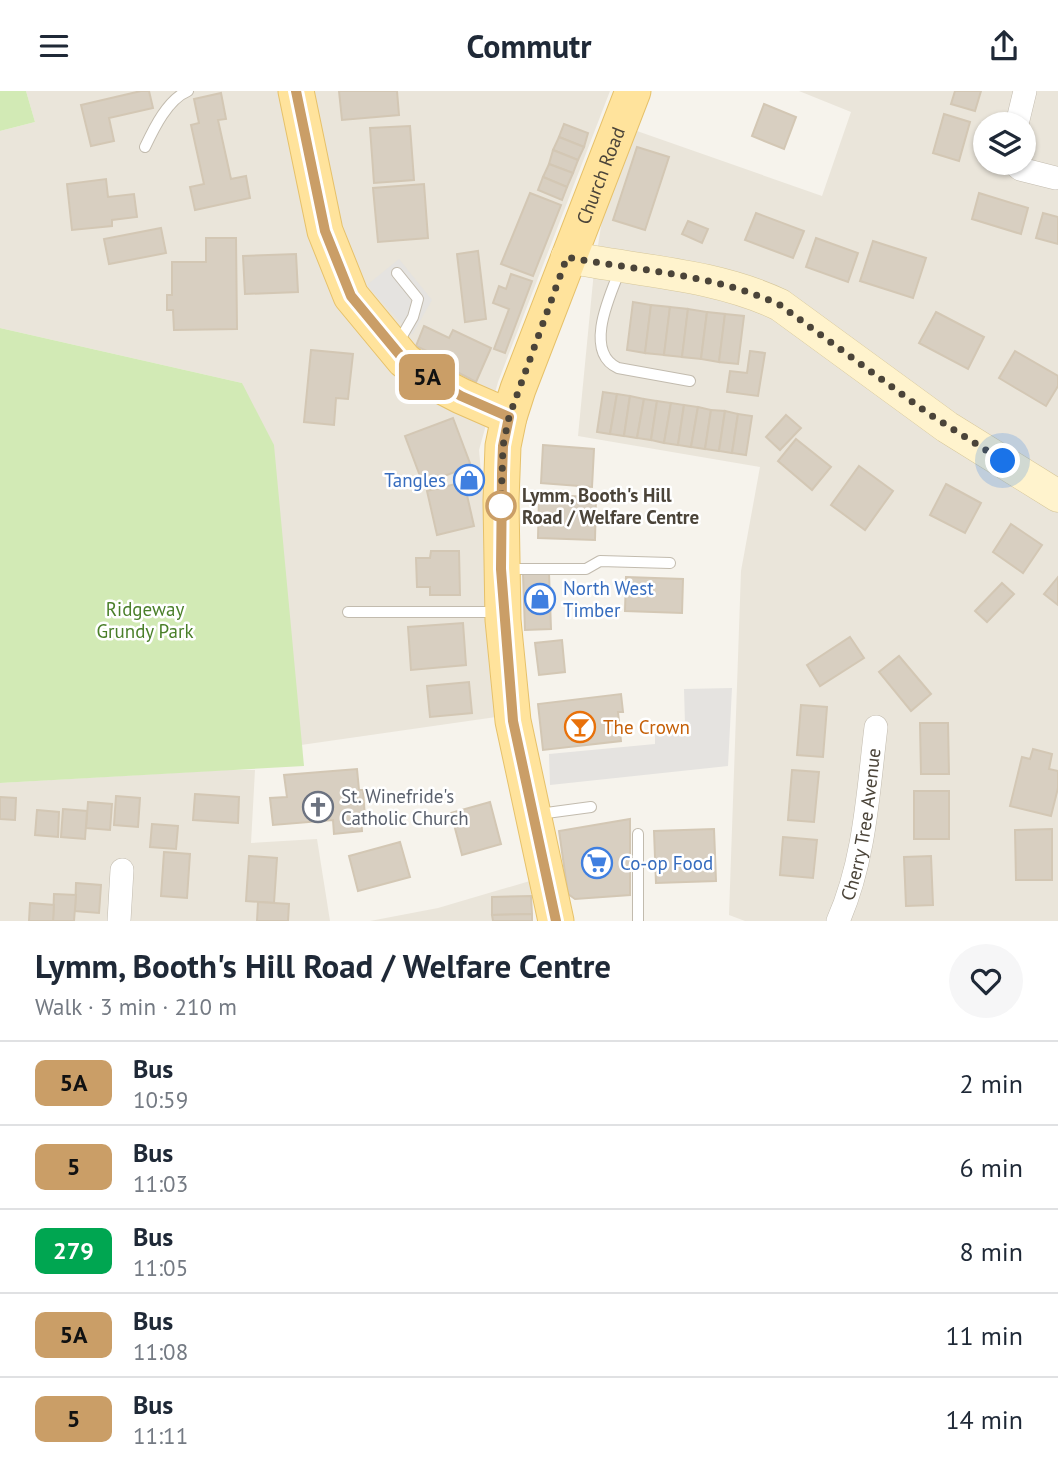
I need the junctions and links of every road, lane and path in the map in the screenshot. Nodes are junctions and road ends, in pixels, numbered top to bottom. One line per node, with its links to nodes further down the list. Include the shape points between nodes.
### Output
1 (188, 91): 6 (lane, via 178,95)
2 (296, 91): 12 (main road, via 325,231 351,296)
3 (633, 91): 9 (main road, Church Road)
4 (1025, 91): 5 (street)
5 (1020, 112)
6 (145, 147)
7 (1036, 173): 8 (street)
8 (1056, 178)
9 (567, 257): 10 (main road); 14 (main road, Church Road)
10 (621, 268): 13 (lane, via 603,316 600,339 609,364); 15 (main road, via 715,282 780,305 947,427)
11 (397, 273): 12 (lane, via 418,299)
12 (395, 349): 14 (main road, via 430,380)
13 (690, 381)
14 (509, 417): 17 (main road, Church Road, via 503,446)
15 (1058, 496)
16 (670, 563): 17 (lane, via 600,561 586,569)
17 (501, 569): 19 (main road, Church Road)
18 (348, 612): 19 (lane)
19 (503, 613): 22 (main road, Church Road, via 513,721)
20 (876, 727): 28 (street, Cherry Tree Avenue, via 858,867)
21 (591, 807): 22 (lane)
22 (533, 815): 26 (main road, Church Road)
23 (638, 834): 27 (lane)
24 (122, 870): 25 (street)
25 (119, 921)
26 (556, 921)
27 (638, 921)
28 (838, 921)

